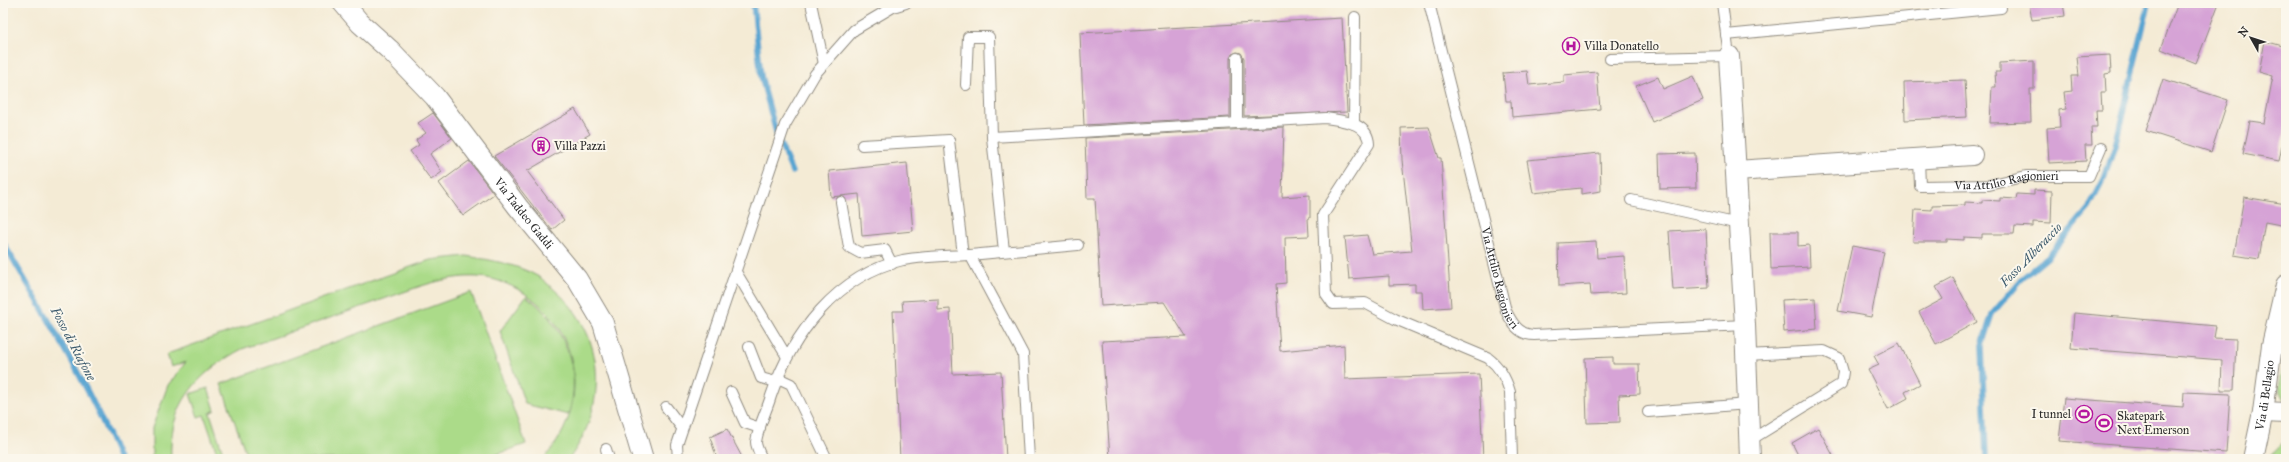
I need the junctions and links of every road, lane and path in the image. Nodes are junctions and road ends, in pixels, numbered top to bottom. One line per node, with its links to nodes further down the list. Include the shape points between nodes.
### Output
1 (343, 3): 45 (street, Via Taddeo Gaddi, via 360,24 435,97 518,207 577,279 603,323)
2 (811, 3): 12 (lane)
3 (906, 3): 12 (lane, via 887,10 854,30)
4 (1429, 3): 31 (lane, Via Attilio Ragionieri, via 1506,311 1516,327 1534,336)
5 (1722, 3): 8 (lane)
6 (2002, 8): 8 (lane)
7 (1355, 17): 15 (lane)
8 (1726, 35): 9 (lane)
9 (1729, 56): 11 (lane); 21 (street)
10 (1237, 58): 14 (lane)
11 (1610, 59)
12 (824, 64): 29 (lane, via 805,90 785,125)
13 (966, 85): 16 (lane, via 968,37 989,37)
14 (1237, 123): 15 (lane, via 1326,118); 16 (lane)
15 (1354, 124): 50 (lane, via 1365,130 1369,144 1324,215 1326,294 1333,304 1365,303 1395,319 1496,363 1510,392)
16 (992, 137): 26 (lane)
17 (862, 145): 27 (lane, via 949,140)
18 (2101, 148): 20 (lane, Via Attilio Ragionieri, via 2089,176 2026,176 1989,186 1920,186)
19 (1972, 155): 20 (street)
20 (1919, 159): 21 (street)
21 (1736, 171): 24 (street)
22 (1631, 200): 24 (lane)
23 (841, 202): 28 (lane, via 849,247 860,253 885,250)
24 (1739, 224): 31 (street)
25 (1078, 245): 26 (lane)
26 (1004, 252): 27 (lane)
27 (967, 255): 28 (lane, via 914,258); 49 (lane, via 1023,354)
28 (892, 264): 34 (lane, via 868,274 837,294 807,326)
29 (736, 272): 34 (lane); 42 (lane)
30 (2286, 285): 40 (street, Via di Bellagio, via 2272,345)
31 (1745, 325): 33 (street)
32 (748, 347): 35 (lane, via 761,378)
33 (1746, 355): 37 (street); 44 (lane, via 1824,351 1839,358 1843,372 1841,384 1757,436)
34 (787, 357): 35 (lane)
35 (777, 380): 43 (lane); 48 (lane, via 792,384)
36 (731, 392): 43 (lane, via 745,423)
37 (1748, 404): 39 (lane); 44 (street)
38 (666, 407): 42 (lane)
39 (1648, 412)
40 (2263, 412): 41 (street); 52 (street, Via di Bellagio)
41 (2286, 413)
42 (682, 428): 46 (lane, via 677,445)
43 (760, 428): 47 (lane, via 756,442)
44 (1749, 437): 51 (street)
45 (643, 459)
46 (678, 459)
47 (762, 459)
48 (827, 459)
49 (1029, 459)
50 (1512, 459)
51 (1750, 459)
52 (2253, 459)

